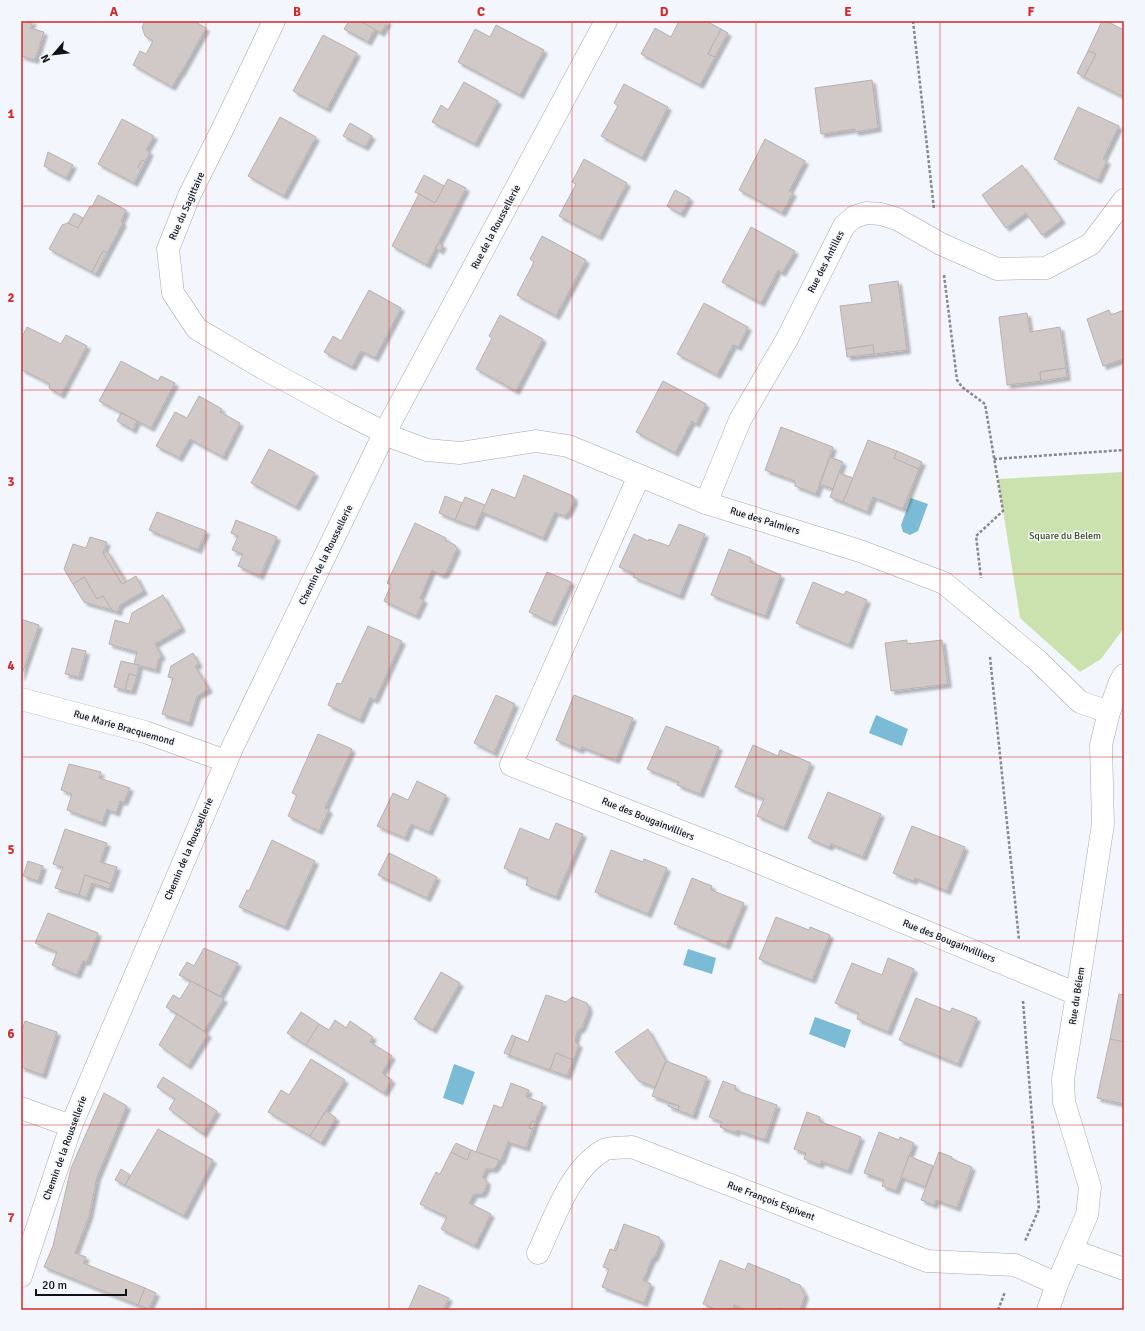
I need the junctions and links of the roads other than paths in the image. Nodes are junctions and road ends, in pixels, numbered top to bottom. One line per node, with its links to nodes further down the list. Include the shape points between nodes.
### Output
1 (274, 21): 4 (street, Rue du Sagittaire, via 189,196 168,249 173,293 197,329 263,368)
2 (606, 21): 4 (street, Rue de la Roussellerie)
3 (1124, 200): 6 (street, Rue des Antilles, via 1090,244 1046,268 997,269 941,244 897,219 866,213 854,217 844,226 787,339 740,420)
4 (384, 432): 5 (street, Rue des Palmiers, via 427,450 460,453 536,441 568,446); 10 (street, Chemin de la Roussellerie)
5 (639, 476): 6 (street, Rue des Palmiers); 11 (street, Rue des Bougainvilliers, via 512,765 738,854)
6 (706, 503): 9 (street, Rue des Palmiers, via 860,551 944,583 1036,660 1080,702)
7 (1124, 675): 9 (street, Rue du Bélem)
8 (21, 699): 10 (street, Rue Marie Bracquemond, via 145,732)
9 (1108, 712): 11 (street, Rue du Bélem, via 1101,745 1102,824)
10 (226, 761): 13 (street, Chemin de la Roussellerie)
11 (1077, 994): 14 (street, Rue du Bélem, via 1063,1079 1064,1102 1090,1187 1087,1215)
12 (21, 1108): 13 (street)
13 (71, 1126): 17 (street, Chemin de la Roussellerie)
14 (1072, 1250): 16 (street); 18 (street, Rue du Bélem)
15 (538, 1253): 18 (street, Rue François Espivent, via 566,1192 583,1166 605,1149 632,1147 927,1262 1015,1265)
16 (1124, 1269)
17 (21, 1276)
18 (1057, 1284): 19 (street, Rue du Bélem)
19 (1048, 1310)

